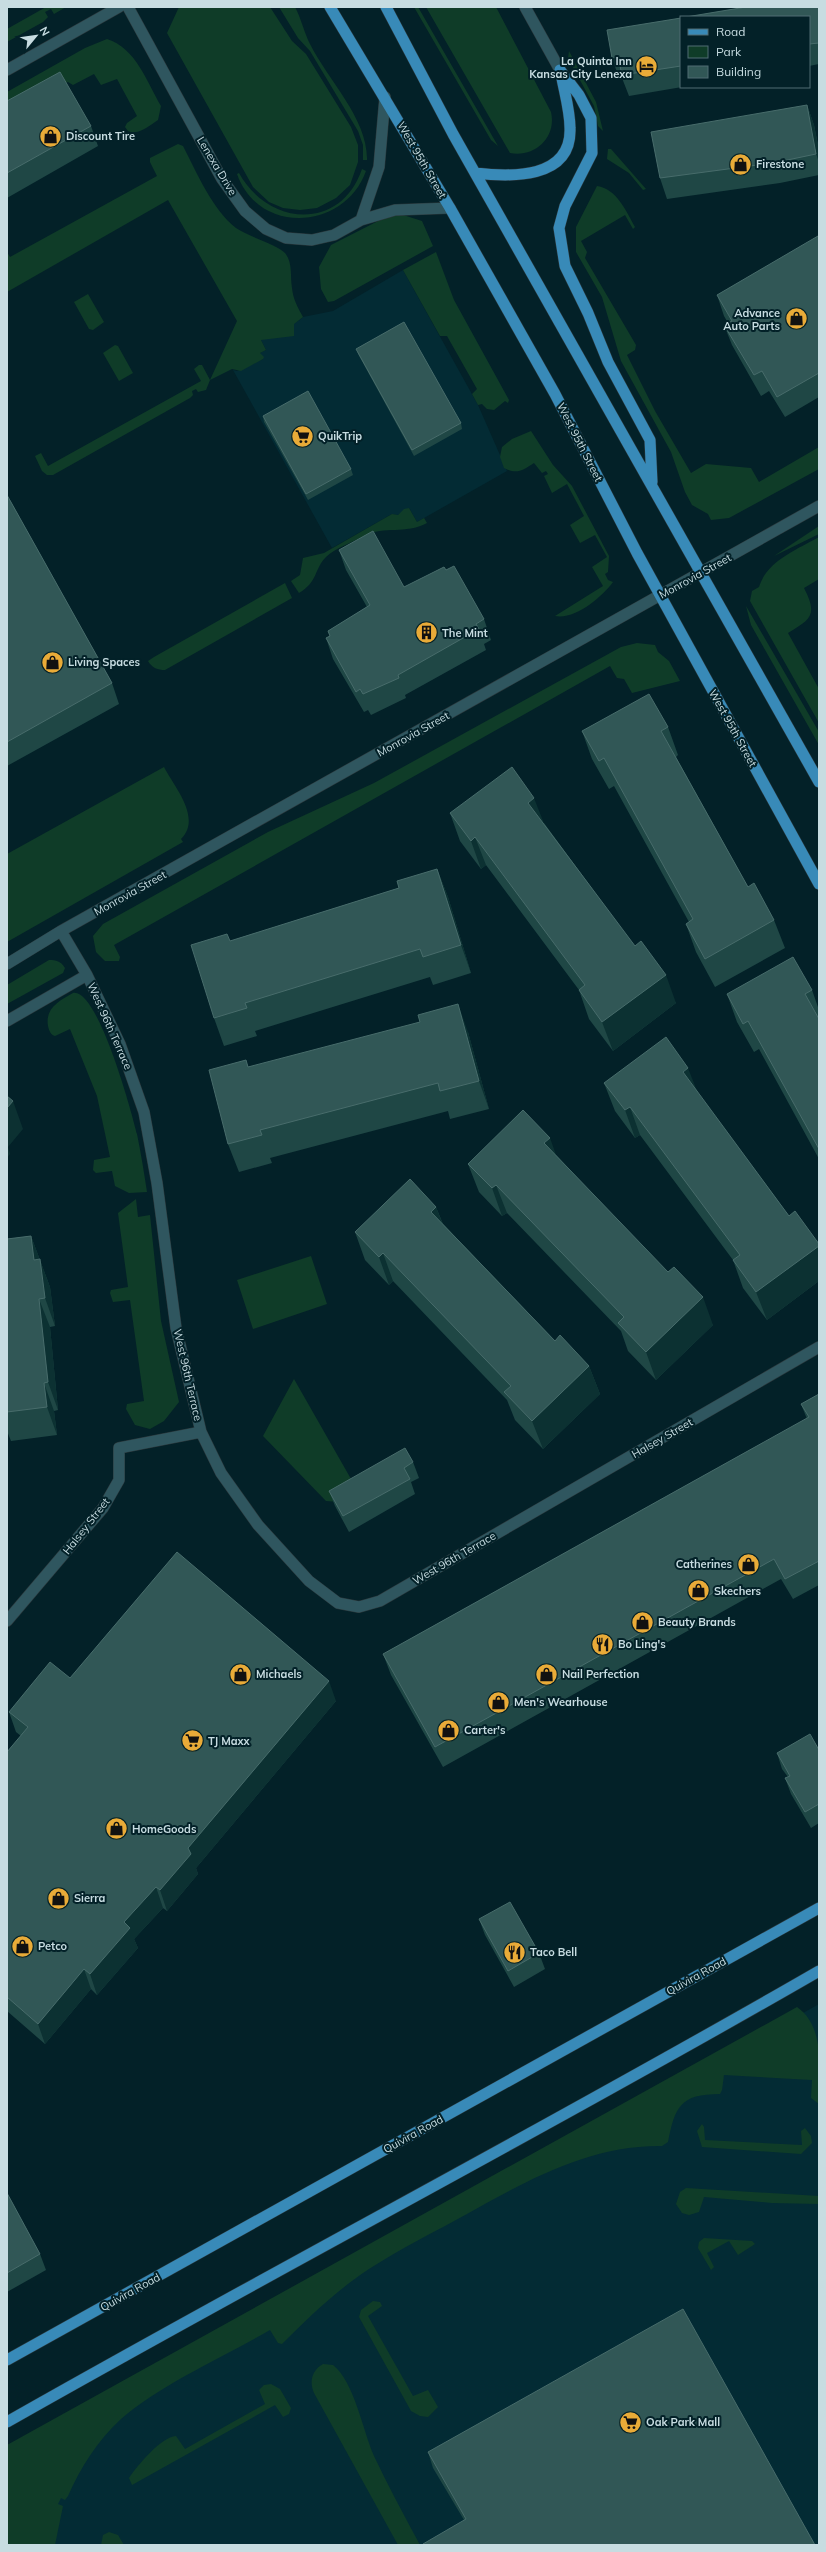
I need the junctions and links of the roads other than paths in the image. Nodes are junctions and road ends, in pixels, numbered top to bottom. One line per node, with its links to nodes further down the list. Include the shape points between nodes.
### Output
1 (119, 7): 6 (street)
2 (128, 7): 11 (street, Lenexa Drive, via 222,179 246,211 266,229 286,238 304,240 334,235)
3 (330, 7): 8 (main road, West 95th Street)
4 (386, 7): 9 (main road)
5 (525, 7): 7 (street)
6 (7, 70)
7 (560, 70): 9 (main road, via 570,128 568,147 556,164 536,172 510,176); 12 (main road, via 579,95 591,118 592,153 565,206 559,228 564,258 608,362 650,440)
8 (385, 97): 10 (main road, West 95th Street); 11 (street, via 379,167)
9 (475, 173): 12 (main road)
10 (450, 208): 11 (street, Lenexa Drive, via 395,210); 15 (main road, West 95th Street, via 555,394)
11 (361, 220)
12 (652, 485): 14 (main road)
13 (819, 506): 14 (street, Monrovia Street)
14 (702, 572): 15 (street, Monrovia Street); 16 (main road)
15 (661, 595): 17 (main road, West 95th Street); 18 (street, Monrovia Street)
16 (819, 782)
17 (819, 884)
18 (60, 931): 19 (street, Monrovia Street); 20 (street, West 96th Terrace)
19 (7, 964)
20 (87, 975): 21 (street); 23 (street, West 96th Terrace, via 120,1044 144,1112 157,1183 176,1328)
21 (7, 1021)
22 (819, 1347): 24 (street, Halsey Street)
23 (201, 1432): 24 (street, West 96th Terrace, via 221,1473 258,1525 309,1581 338,1603 359,1607 380,1601); 25 (street, Halsey Street, via 119,1448 119,1480 103,1508)
24 (505, 1529)
25 (7, 1621)
26 (819, 1908): 28 (main road, Quivira Road)
27 (819, 1971): 29 (main road, via 413,2197 211,2306)
28 (7, 2360)
29 (7, 2422)

